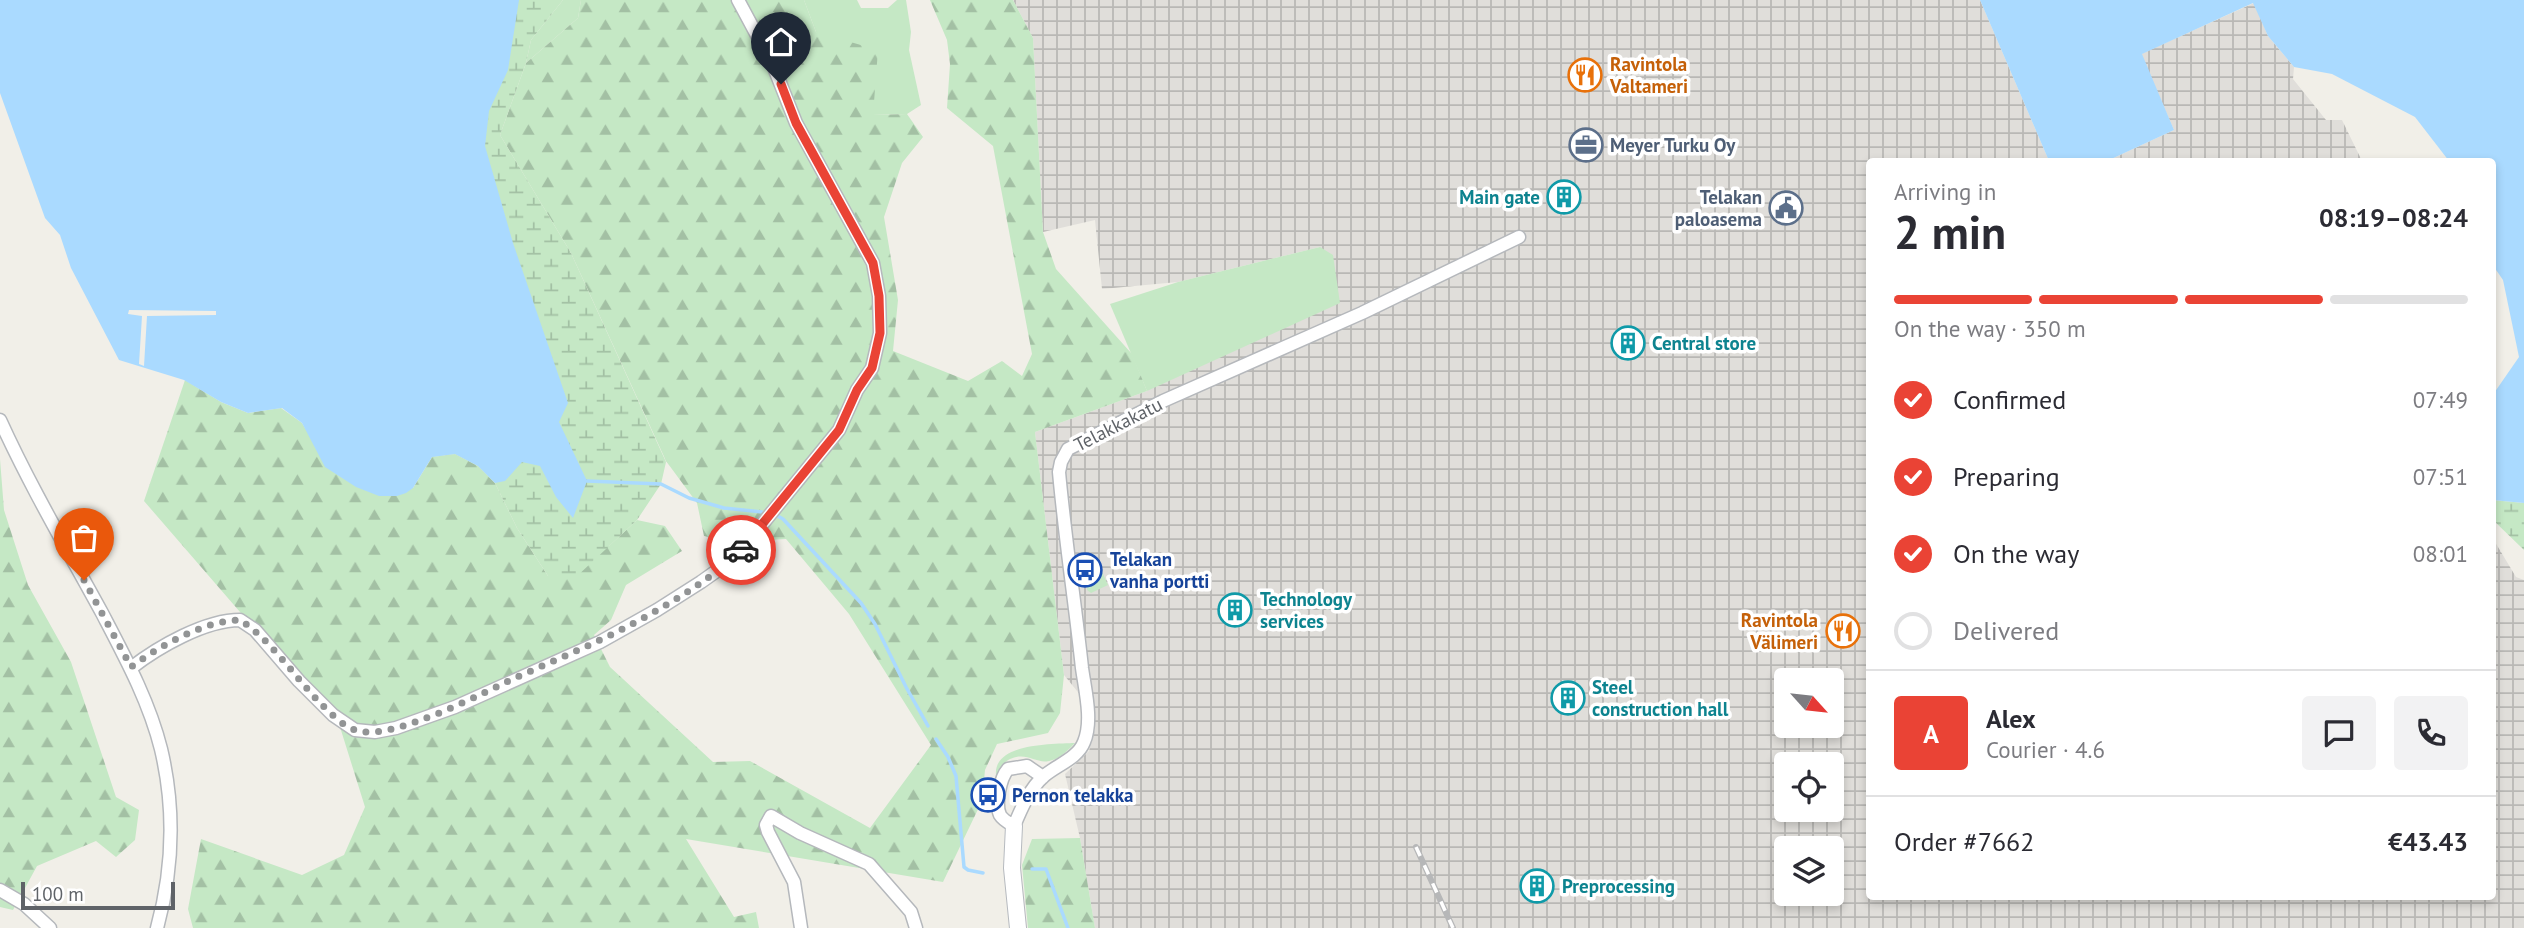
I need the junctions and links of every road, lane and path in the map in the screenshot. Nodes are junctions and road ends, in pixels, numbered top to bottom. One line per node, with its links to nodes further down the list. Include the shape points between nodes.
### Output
1 (738, 0): 4 (street, via 774,65 796,123 873,263 880,333 872,368 839,430 746,544 701,582 600,642 455,707 396,728 355,730 333,715 255,630 240,620 213,623)
2 (1519, 237): 5 (street, Telakkakatu, via 1068,449 1059,472 1088,725 1080,749)
3 (0, 420): 4 (street)
4 (131, 667): 9 (street, via 161,748 169,797 168,875)
5 (1043, 777): 6 (street, Telakkakatu); 6 (street, via 1027,766 1004,773 999,812)
6 (1014, 826): 12 (street, Telakkakatu, via 1012,868)
7 (0, 890): 8 (street)
8 (50, 928)
9 (157, 928)
10 (801, 928): 11 (street, via 794,882 766,825 771,816 869,864 911,912)
11 (916, 928)
12 (1018, 928)

